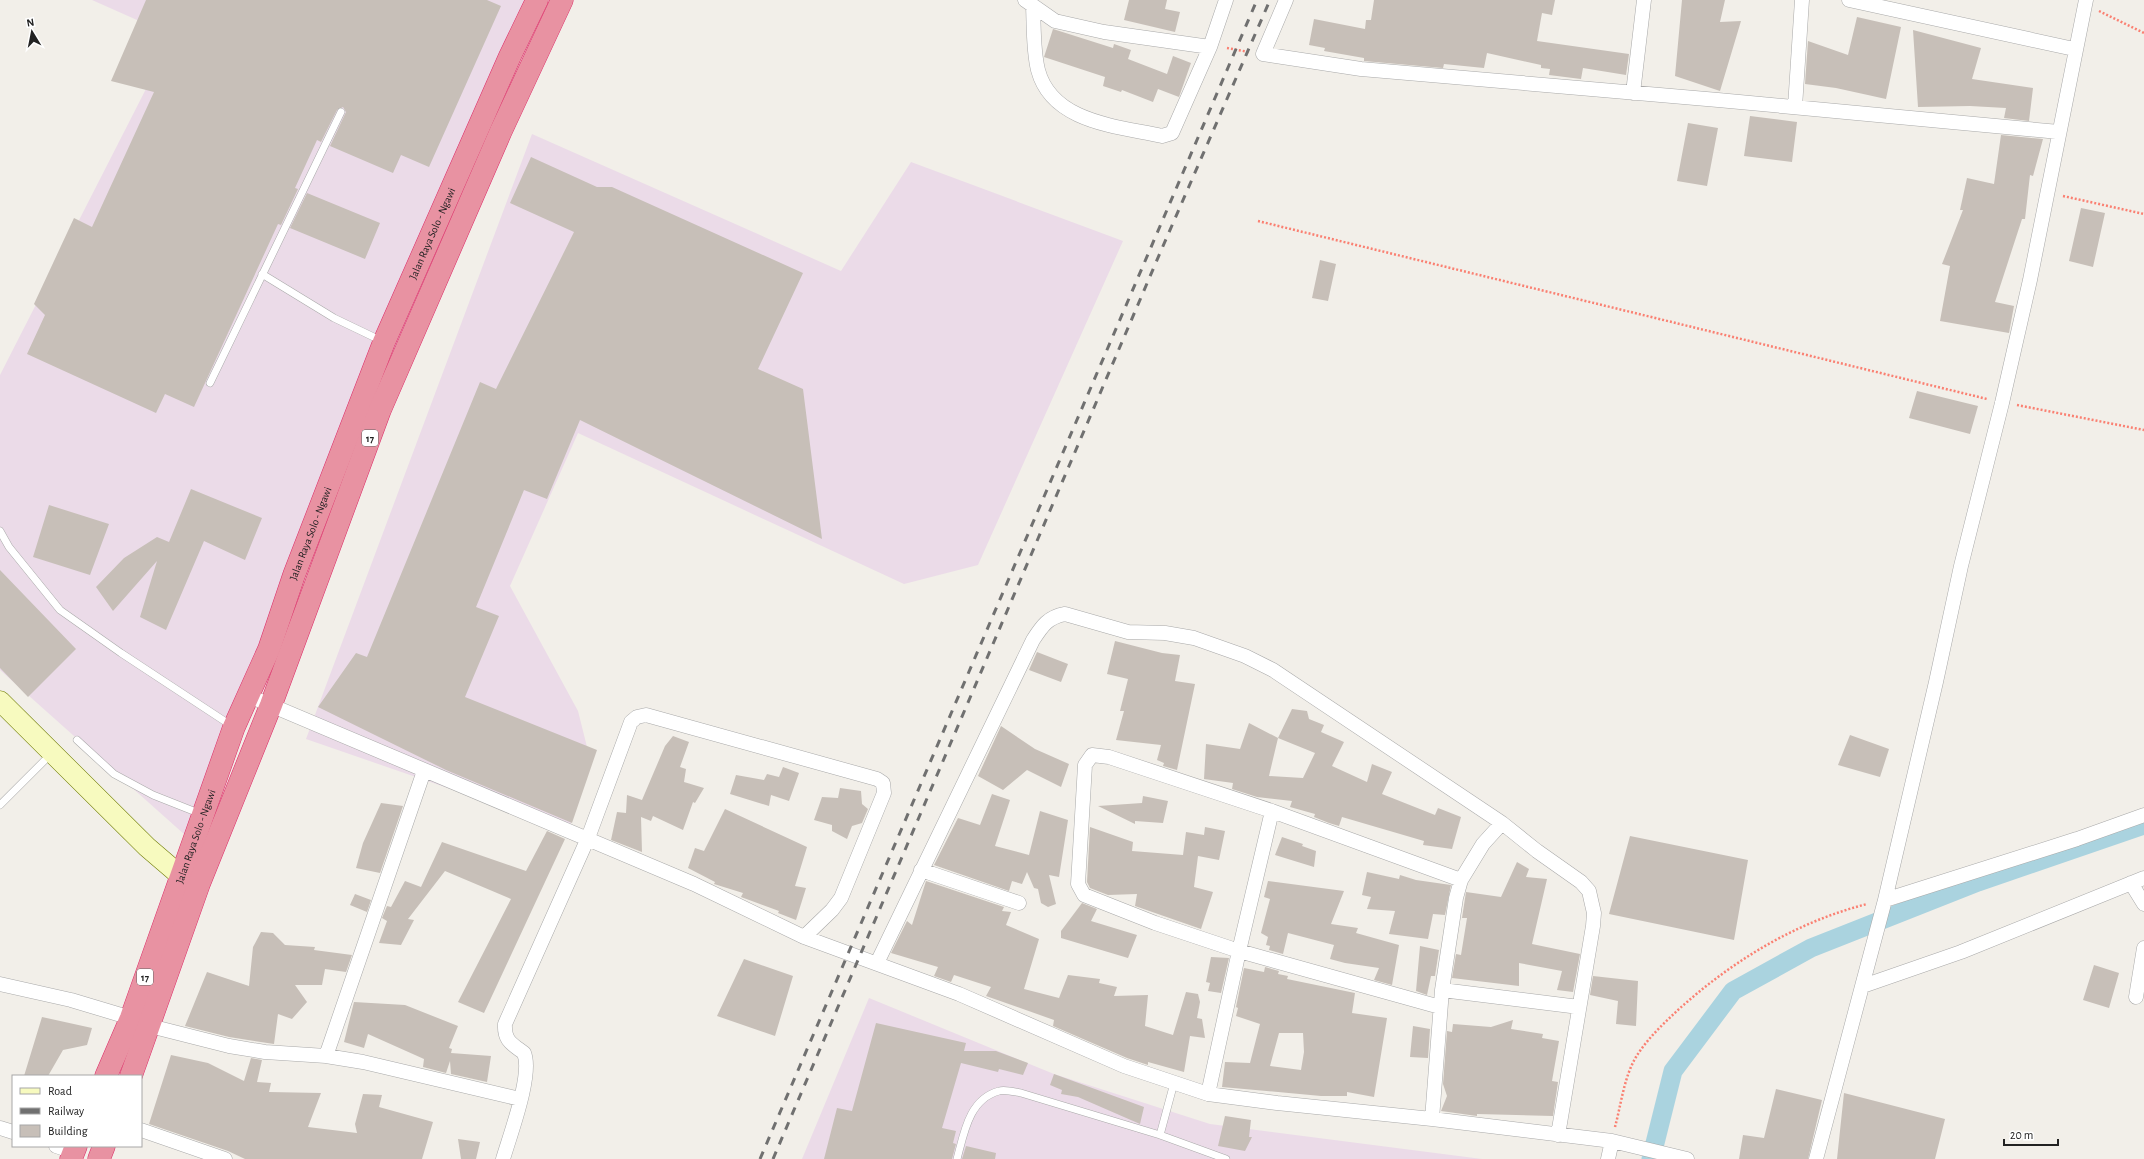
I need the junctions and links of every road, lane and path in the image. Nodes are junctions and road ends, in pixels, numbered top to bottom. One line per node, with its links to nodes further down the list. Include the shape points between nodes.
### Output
1 (537, 0): 22 (highway, Jalan Raya Solo - Ngawi / 17)
2 (562, 0): 29 (highway, Jalan Raya Solo - Ngawi / 17, via 498,138 380,410)
3 (1226, 0): 11 (street)
4 (1286, 0): 13 (street)
5 (1644, 0): 14 (street)
6 (1802, 0): 15 (street)
7 (1848, 0): 12 (street)
8 (2083, 1): 10 (path); 12 (street)
9 (1029, 3): 11 (street, via 1055,21 1104,32); 11 (street, via 1038,70 1050,96 1064,108 1098,121 1162,136 1172,133)
10 (2144, 33)
11 (1210, 47): 13 (path)
12 (2074, 49): 17 (street)
13 (1263, 54): 14 (street, via 1361,69)
14 (1634, 93): 15 (street)
15 (1795, 107): 17 (street)
16 (341, 112): 21 (lane)
17 (2059, 132): 18 (street)
18 (2047, 192): 19 (path); 24 (street)
19 (2144, 214)
20 (1258, 221): 24 (path)
21 (262, 274): 22 (lane, via 334,318); 23 (lane)
22 (384, 342): 27 (highway, Jalan Raya Solo - Ngawi / 17)
23 (210, 383)
24 (2002, 403): 25 (path); 45 (street, via 1961,566)
25 (2144, 430)
26 (0, 531): 30 (lane, via 9,547 60,610)
27 (249, 696): 29 (street); 30 (highway, Jalan Raya Solo - Ngawi / 17)
28 (0, 702): 32 (street)
29 (272, 705): 33 (street); 43 (highway, Jalan Raya Solo - Ngawi / 17)
30 (234, 727): 36 (highway, Jalan Raya Solo - Ngawi / 17)
31 (77, 740): 36 (lane, via 114,774 153,795)
32 (53, 753): 34 (lane); 43 (street, via 113,815)
33 (424, 771): 39 (street); 59 (street)
34 (0, 805)
35 (1272, 811): 42 (street); 50 (street); 50 (street, via 1099,755 1092,755 1085,766 1078,884 1084,895 1155,923)
36 (203, 815): 43 (highway, Jalan Raya Solo - Ngawi / 17)
37 (2144, 816): 45 (street)
38 (1502, 823): 40 (street, via 1300,687 1246,656 1194,638 1128,632 1065,614 1048,620 1033,640); 42 (street, via 1483,844); 57 (street, via 1581,882 1589,891 1594,913 1593,926)
39 (588, 838): 48 (street, via 694,884); 48 (street, via 631,722 641,715 877,778 883,783 884,793 841,898); 64 (street, via 505,1024 506,1038 524,1053 526,1059 527,1066)
40 (921, 870): 46 (street); 51 (street)
41 (2144, 878): 44 (street)
42 (1461, 880): 54 (street, via 1451,918)
43 (190, 881): 58 (highway, Jalan Raya Solo - Ngawi / 17)
44 (2131, 883): 47 (street); 53 (street, via 1961,952)
45 (1885, 900): 53 (street); 71 (path, via 1846,910 1784,936 1730,967 1695,995 1657,1031 1635,1058 1626,1084)
46 (1019, 903)
47 (2144, 904)
48 (804, 937): 51 (street)
49 (2144, 948): 55 (street)
50 (1239, 950): 56 (street); 63 (street)
51 (877, 963): 62 (street, via 959,994 1110,1061)
52 (0, 984): 58 (street, via 71,1000)
53 (1863, 986): 81 (street)
54 (1442, 990): 56 (street); 57 (street)
55 (2136, 997)
56 (1440, 1007): 65 (street)
57 (1579, 1008): 70 (street)
58 (140, 1022): 59 (street, via 230,1046 258,1051); 60 (highway, Jalan Raya Solo - Ngawi / 17); 61 (highway, Jalan Raya Solo - Ngawi / 17)
59 (326, 1056): 64 (street, via 363,1062)
60 (107, 1075)
61 (131, 1075)
62 (1174, 1082): 63 (street); 69 (lane)
63 (1208, 1094): 65 (street)
64 (520, 1099): 76 (street)
65 (1432, 1119): 70 (street)
66 (0, 1128): 68 (street)
67 (142, 1130): 75 (street)
68 (12, 1132)
69 (1160, 1135): 77 (lane, via 1021,1093 1000,1091 981,1101 970,1115); 78 (lane)
70 (1558, 1135): 71 (street)
71 (1616, 1142): 73 (street); 79 (street)
72 (104, 1147): 74 (highway)
73 (1669, 1156): 80 (street)
74 (99, 1159)
75 (225, 1159)
76 (504, 1159)
77 (957, 1159)
78 (1226, 1159)
79 (1608, 1159)
80 (1687, 1159)
81 (1816, 1159)

